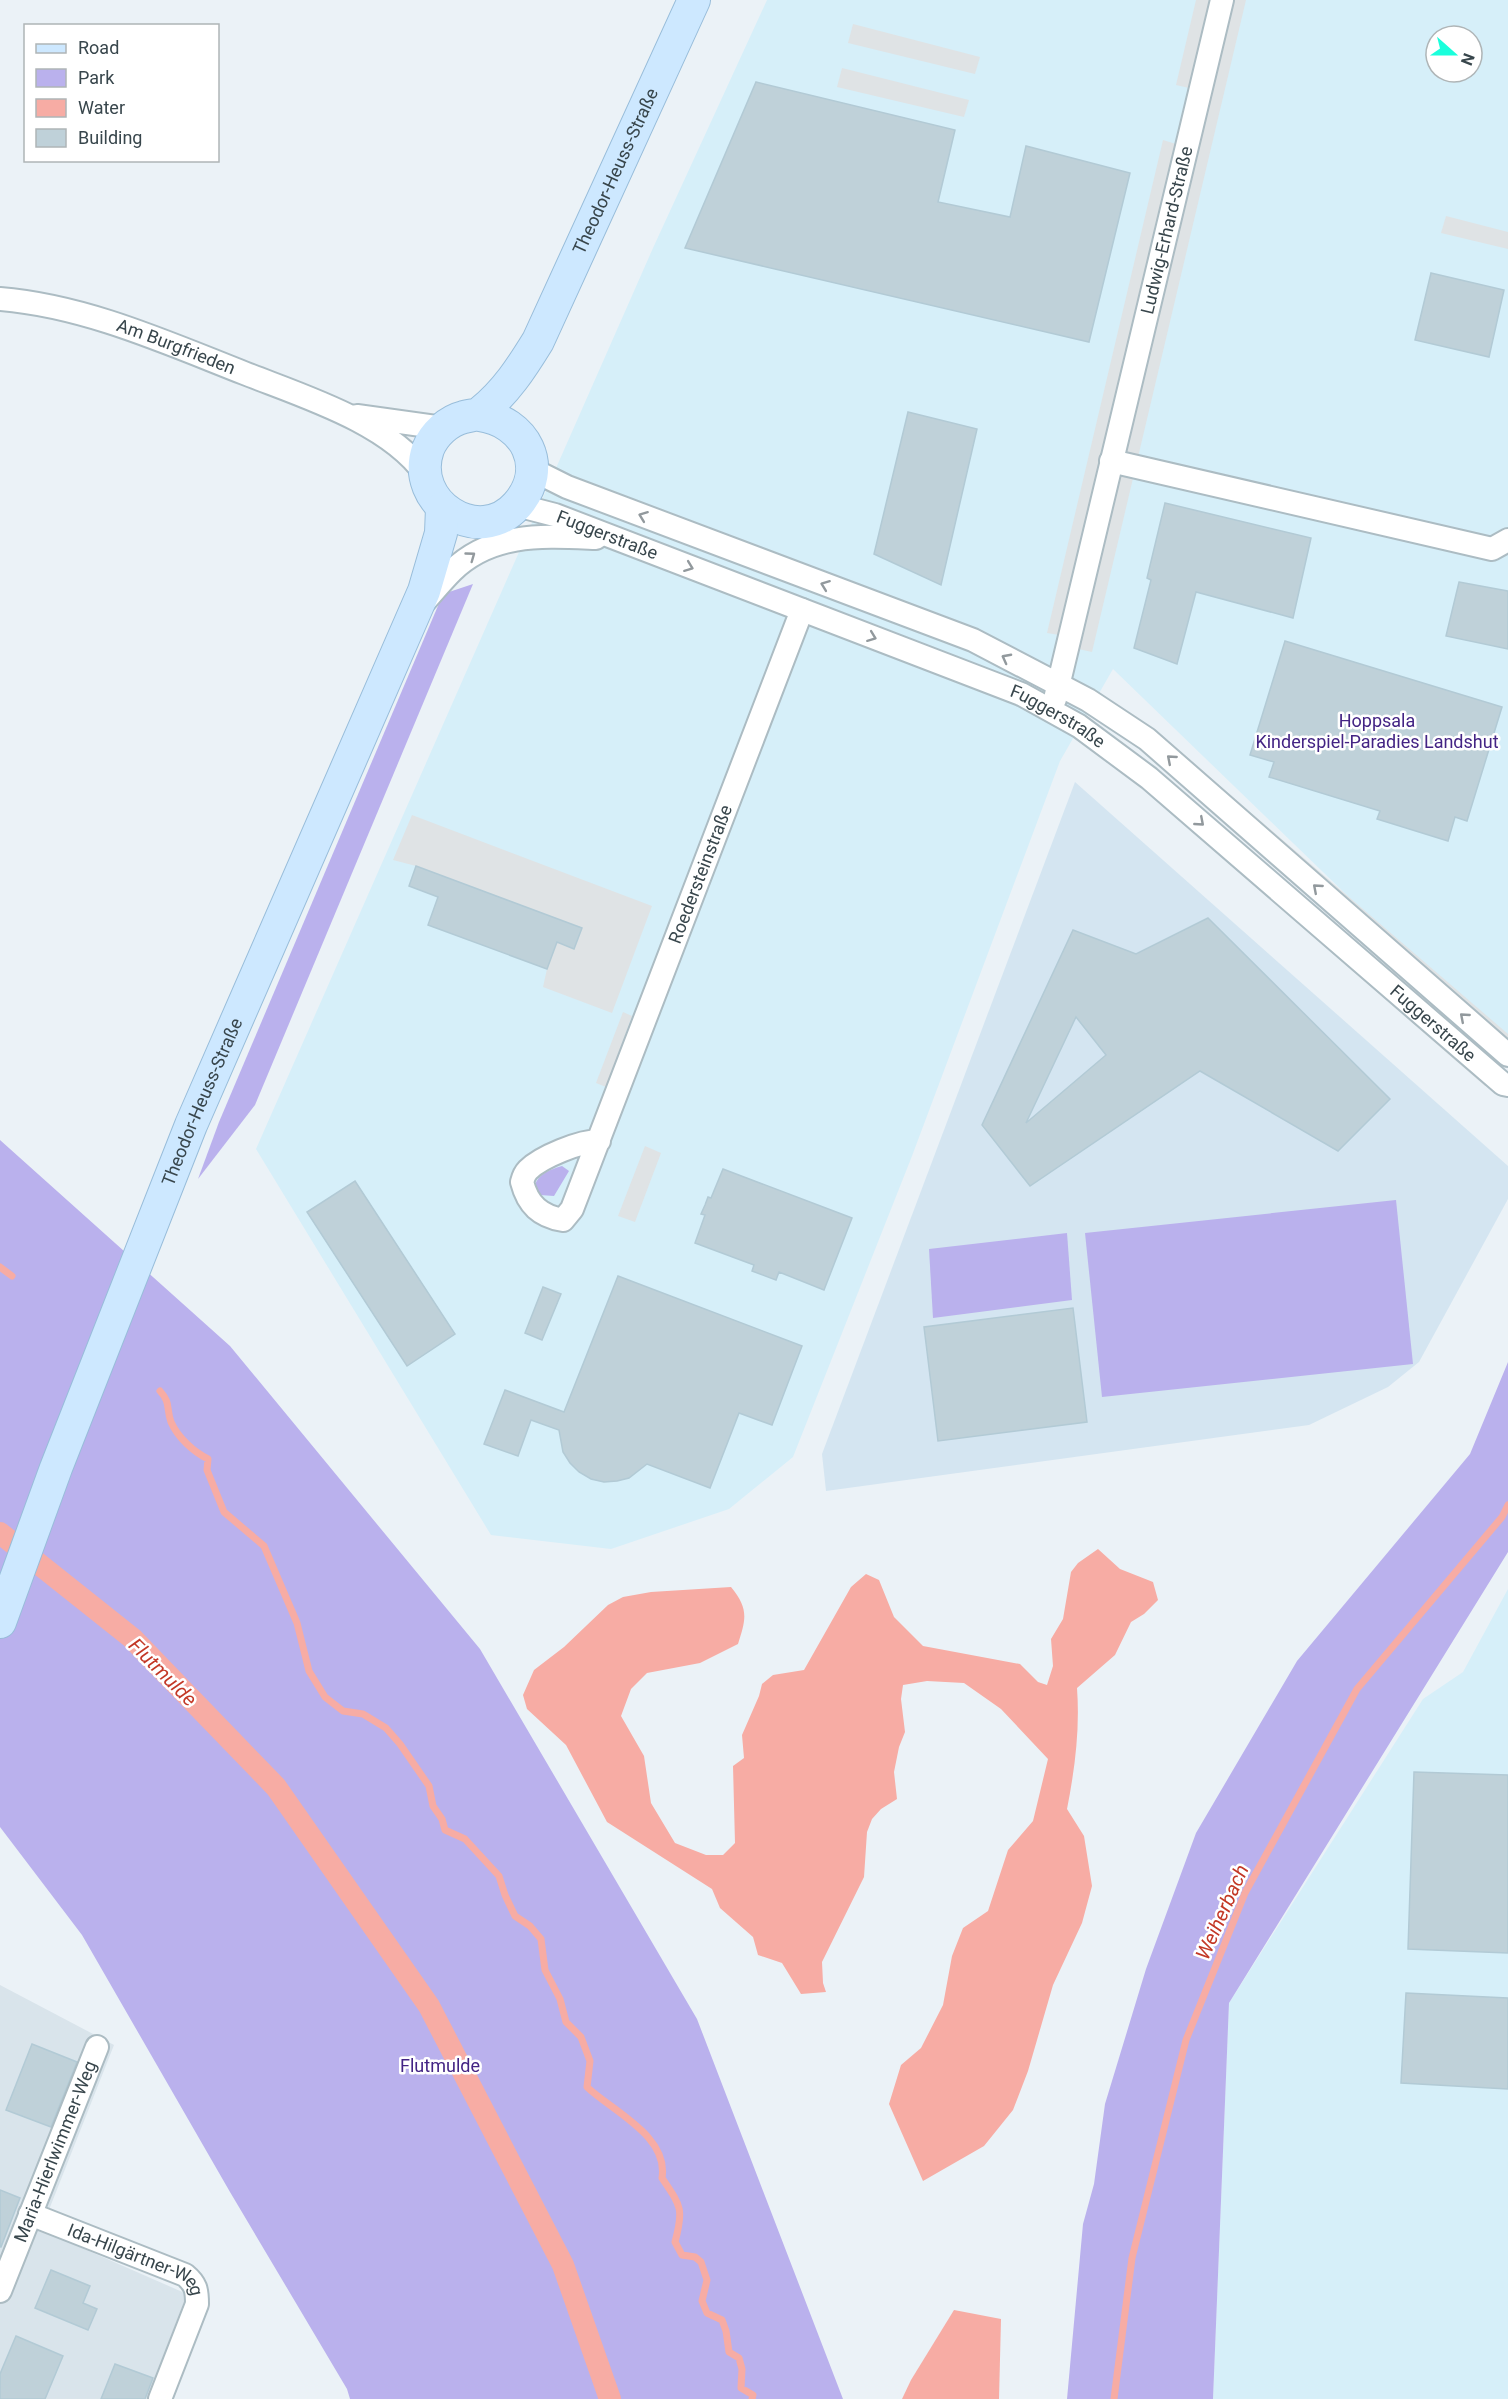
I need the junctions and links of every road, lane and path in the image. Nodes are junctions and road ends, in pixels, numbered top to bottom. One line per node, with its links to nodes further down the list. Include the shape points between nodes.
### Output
1 (694, 0): 4 (main road, Theodor-Heuss-Straße)
2 (1222, 0): 9 (street, Ludwig-Erhard-Straße)
3 (0, 299): 5 (street, Am Burgfrieden, via 88,315)
4 (538, 341): 6 (main road, Theodor-Heuss-Straße, via 502,393); 8 (main road, Theodor-Heuss-Straße, via 521,413)
5 (346, 414): 7 (street, Am Burgfrieden); 10 (street, Am Burgfrieden, via 415,460)
6 (479, 415): 7 (main road, Theodor-Heuss-Straße); 8 (main road, via 503,421)
7 (443, 428): 10 (main road, via 428,449)
8 (527, 450): 12 (main road, Theodor-Heuss-Straße, via 528,487); 18 (street, Fuggerstraße, one-way to 8, via 973,640 567,487 537,472)
9 (1111, 461): 15 (street, via 1492,549); 18 (street, Ludwig-Erhard-Straße)
10 (425, 474): 11 (main road)
11 (442, 508): 13 (main road, via 459,518); 16 (main road, Theodor-Heuss-Straße, via 441,533)
12 (513, 508): 13 (main road, Theodor-Heuss-Straße, via 503,516); 14 (street, Fuggerstraße, via 555,515)
13 (478, 522): 16 (main road, Theodor-Heuss-Straße, via 453,547)
14 (615, 539): 16 (street, one-way to 14, via 452,570 478,551 500,542 547,536); 17 (street, Fuggerstraße, one-way to 17)
15 (1508, 540)
16 (419, 602): 23 (main road, Theodor-Heuss-Straße, via 191,1125)
17 (802, 610): 19 (street, Fuggerstraße, one-way to 19, via 1021,694); 22 (street, Roedersteinstraße)
18 (1058, 684): 19 (street, Ludwig-Erhard-Straße); 20 (street, Fuggerstraße, one-way to 18, via 1147,739)
19 (1052, 712): 21 (street, Fuggerstraße, one-way to 21, via 1079,726 1149,778)
20 (1508, 1055)
21 (1508, 1085)
22 (598, 1141)
23 (0, 1622)
24 (97, 2047): 25 (street, Maria-Hierlwimmer-Weg)
25 (30, 2214): 26 (street, Maria-Hierlwimmer-Weg); 27 (street, Ida-Hilgärtner-Weg, via 194,2282 197,2304)
26 (0, 2291)
27 (160, 2399)

